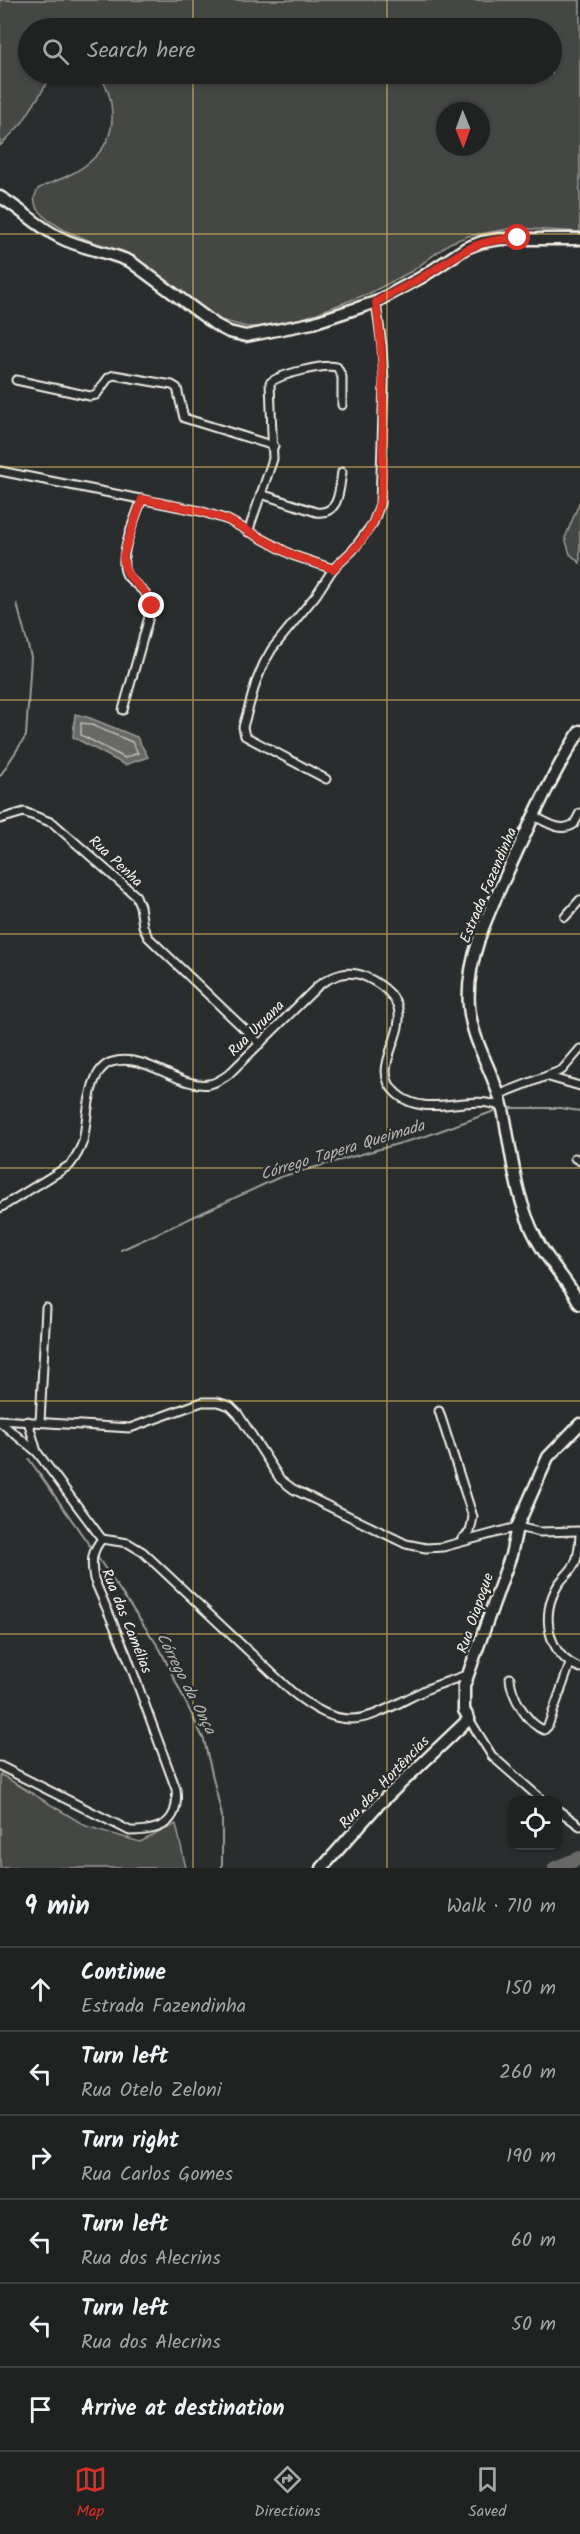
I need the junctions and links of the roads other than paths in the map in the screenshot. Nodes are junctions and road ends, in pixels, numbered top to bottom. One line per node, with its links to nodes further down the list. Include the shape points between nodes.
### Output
1 (0, 197): 3 (street, via 60,238 131,262 229,332 261,334 312,323)
2 (580, 239): 3 (street, via 482,242)
3 (376, 302): 12 (street, via 384,381 380,504 373,523)
4 (16, 380): 6 (street, via 90,396 96,395 114,375 172,385 177,388 184,418)
5 (342, 405): 6 (street, via 342,376 337,367 325,366 276,378 269,390)
6 (274, 446): 9 (street)
7 (0, 471): 10 (street)
8 (342, 472): 9 (street, via 337,501 325,513)
9 (261, 494): 11 (street)
10 (142, 499): 11 (street, via 200,511); 13 (street, via 123,556 126,574 149,597 152,606)
11 (248, 532): 12 (street, via 292,555)
12 (333, 569): 15 (street, via 264,663 255,682 243,732)
13 (123, 710)
14 (580, 731): 17 (street, Estrada Fazendinha, via 554,771)
15 (326, 779)
16 (580, 813): 17 (street, via 574,824 564,828)
17 (534, 816): 25 (street, Estrada Fazendinha, via 478,942 470,979 473,1032)
18 (0, 819): 21 (street, Rua Penha, via 24,812 38,815 102,864 136,896 148,937)
19 (580, 900): 20 (street)
20 (565, 917)
21 (260, 1044): 26 (street, Rua Uruana, via 319,985 345,972 360,974 392,995 398,1004 398,1028 386,1073 387,1084 394,1092 417,1106 482,1100); 27 (street, Rua Uruana, via 229,1074 209,1084 197,1084 143,1063 109,1062 93,1083 78,1155 70,1165)
22 (580, 1049): 23 (street, via 562,1070)
23 (549, 1077): 24 (street); 25 (street)
24 (580, 1086)
25 (498, 1095): 26 (street, Estrada Fazendinha)
26 (503, 1110): 28 (street, Estrada Fazendinha, via 512,1170 536,1239)
27 (0, 1208)
28 (580, 1304)
29 (46, 1308): 33 (street)
30 (439, 1411): 40 (street, via 473,1517 470,1532)
31 (0, 1421): 32 (street); 35 (street)
32 (28, 1421): 33 (street); 35 (street)
33 (40, 1422): 40 (street, via 130,1428 202,1402 217,1402 238,1414 280,1479 303,1496 406,1544 426,1548)
34 (580, 1424): 36 (street, Rua Oiapoque, via 548,1457)
35 (37, 1452): 39 (street)
36 (517, 1527): 37 (street, via 539,1532); 40 (street); 43 (street, Rua Oiapoque)
37 (580, 1531)
38 (580, 1536): 41 (street, via 576,1562 558,1584 548,1624 553,1643)
39 (102, 1539): 43 (street, via 128,1543 143,1552 291,1691 315,1710 334,1718 371,1716); 46 (street, Rua das Camélias, via 93,1554 94,1579 176,1788 174,1815 160,1827 130,1831)
40 (457, 1542)
41 (570, 1664): 42 (street); 44 (street, via 544,1730 518,1704)
42 (580, 1668)
43 (470, 1673): 45 (street, Rua Oiapoque, via 463,1698)
44 (510, 1678)
45 (469, 1719): 47 (street, Rua Oiapoque, via 492,1756); 50 (street, Rua das Hortências, via 377,1806)
46 (0, 1766)
47 (537, 1796)
48 (562, 1813): 49 (street)
49 (580, 1826)
50 (322, 1868)

